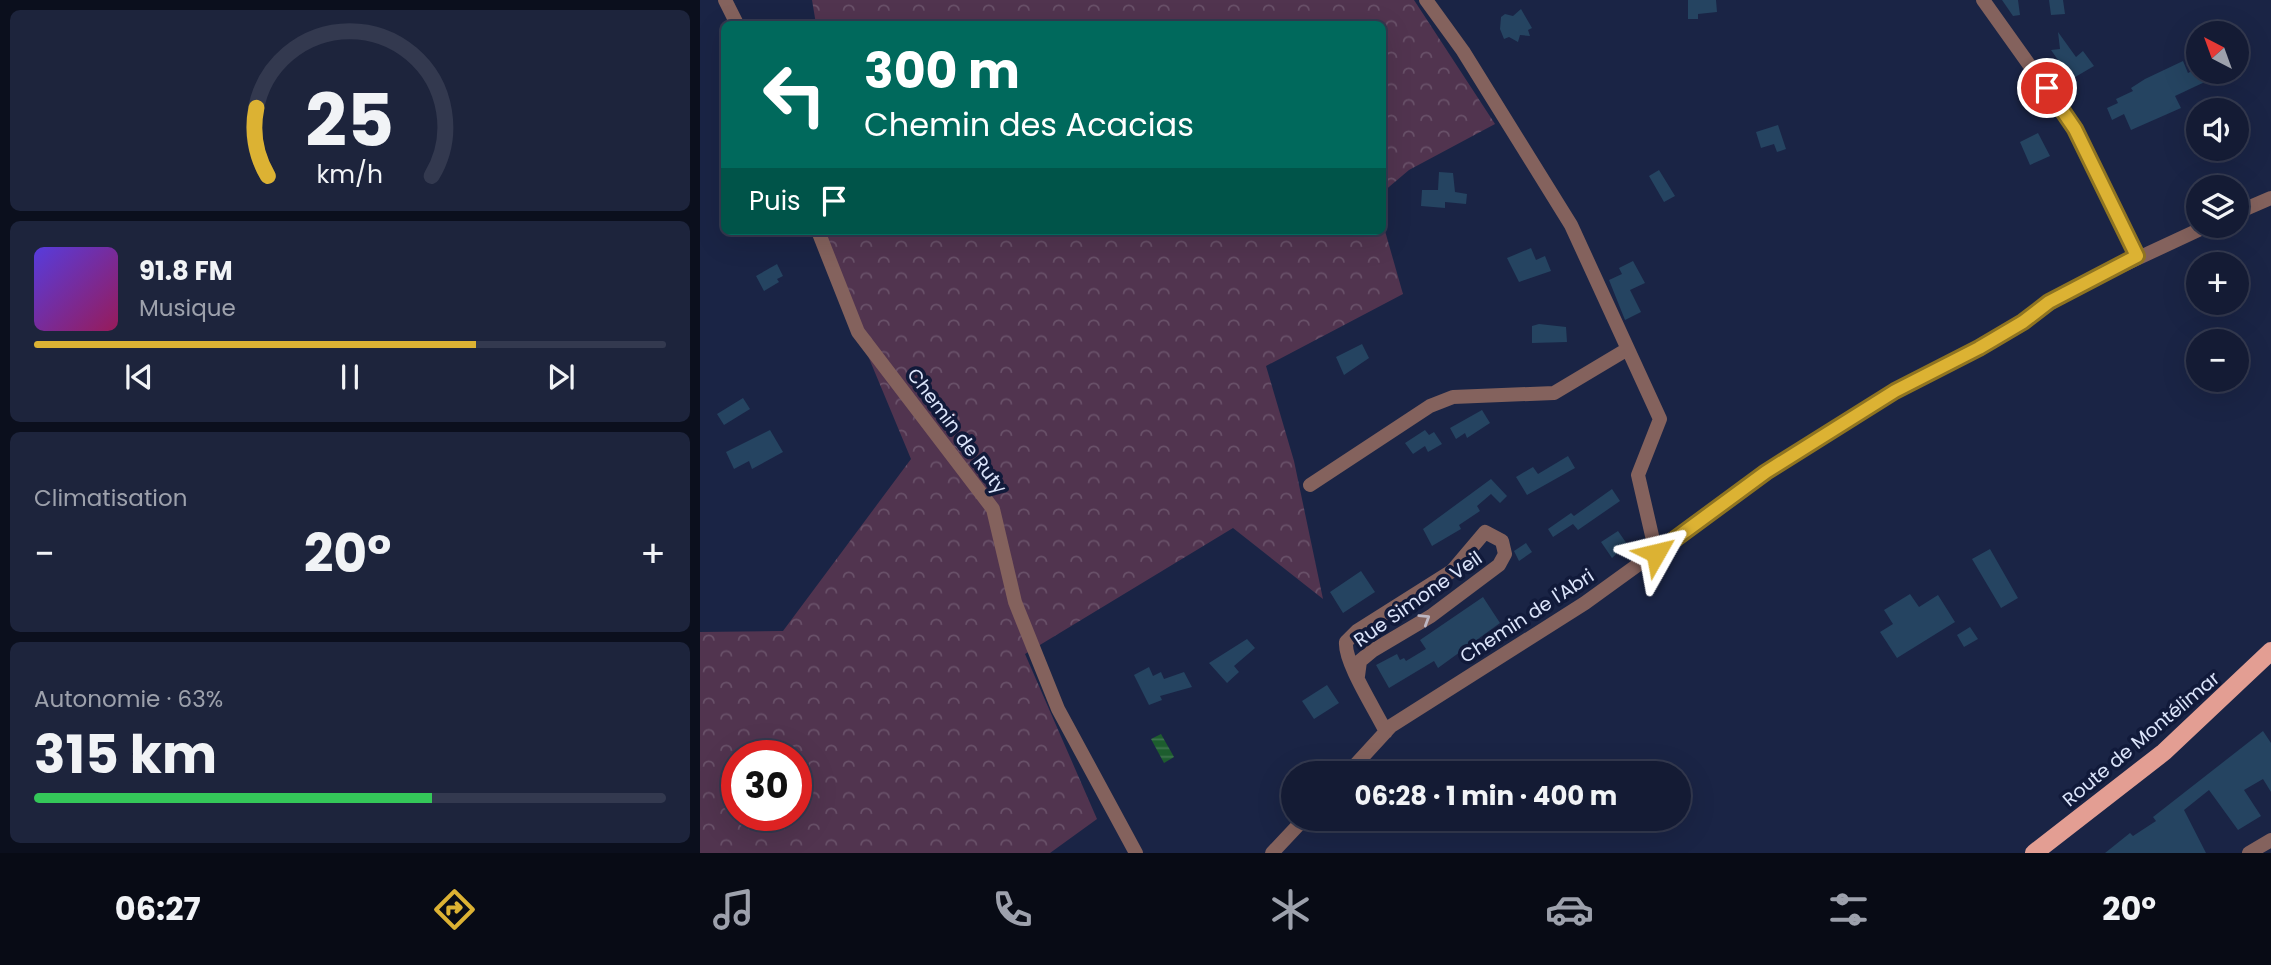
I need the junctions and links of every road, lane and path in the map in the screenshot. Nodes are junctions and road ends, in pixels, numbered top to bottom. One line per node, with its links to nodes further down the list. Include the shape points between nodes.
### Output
1 (725, 0): 4 (street)
2 (1426, 0): 10 (street, via 1572,225)
3 (1983, 0): 9 (street, via 2075,129)
4 (736, 21)
5 (2271, 198): 6 (street)
6 (2249, 207)
7 (820, 235): 19 (street, Chemin de Ruty, via 858,332 993,509 1015,602 1058,709)
8 (2186, 235): 9 (street, Chemin de l'Abri)
9 (2137, 256): 12 (street, Chemin de l'Abri, via 1895,391 1766,472)
10 (1626, 350): 11 (street, via 1554,393 1453,397 1430,406); 12 (street, via 1660,419 1638,475)
11 (1311, 485)
12 (1656, 553): 15 (street, Chemin de l'Abri)
13 (2271, 651): 21 (main road, Route de Montélimar, via 2164,752)
14 (1358, 676): 14 (street, Rue Simone Veil, one-way to 14, via 1360,662 1372,651 1431,616 1499,565 1505,554 1502,541 1485,532 1452,572 1357,631 1346,642 1345,652); 15 (street, Rue Simone Veil)
15 (1386, 732): 16 (street, Chemin de l'Abri)
16 (1359, 761)
17 (1293, 831): 20 (street)
18 (2271, 840): 22 (street)
19 (1136, 853)
20 (1272, 853)
21 (2034, 853)
22 (2249, 853)

